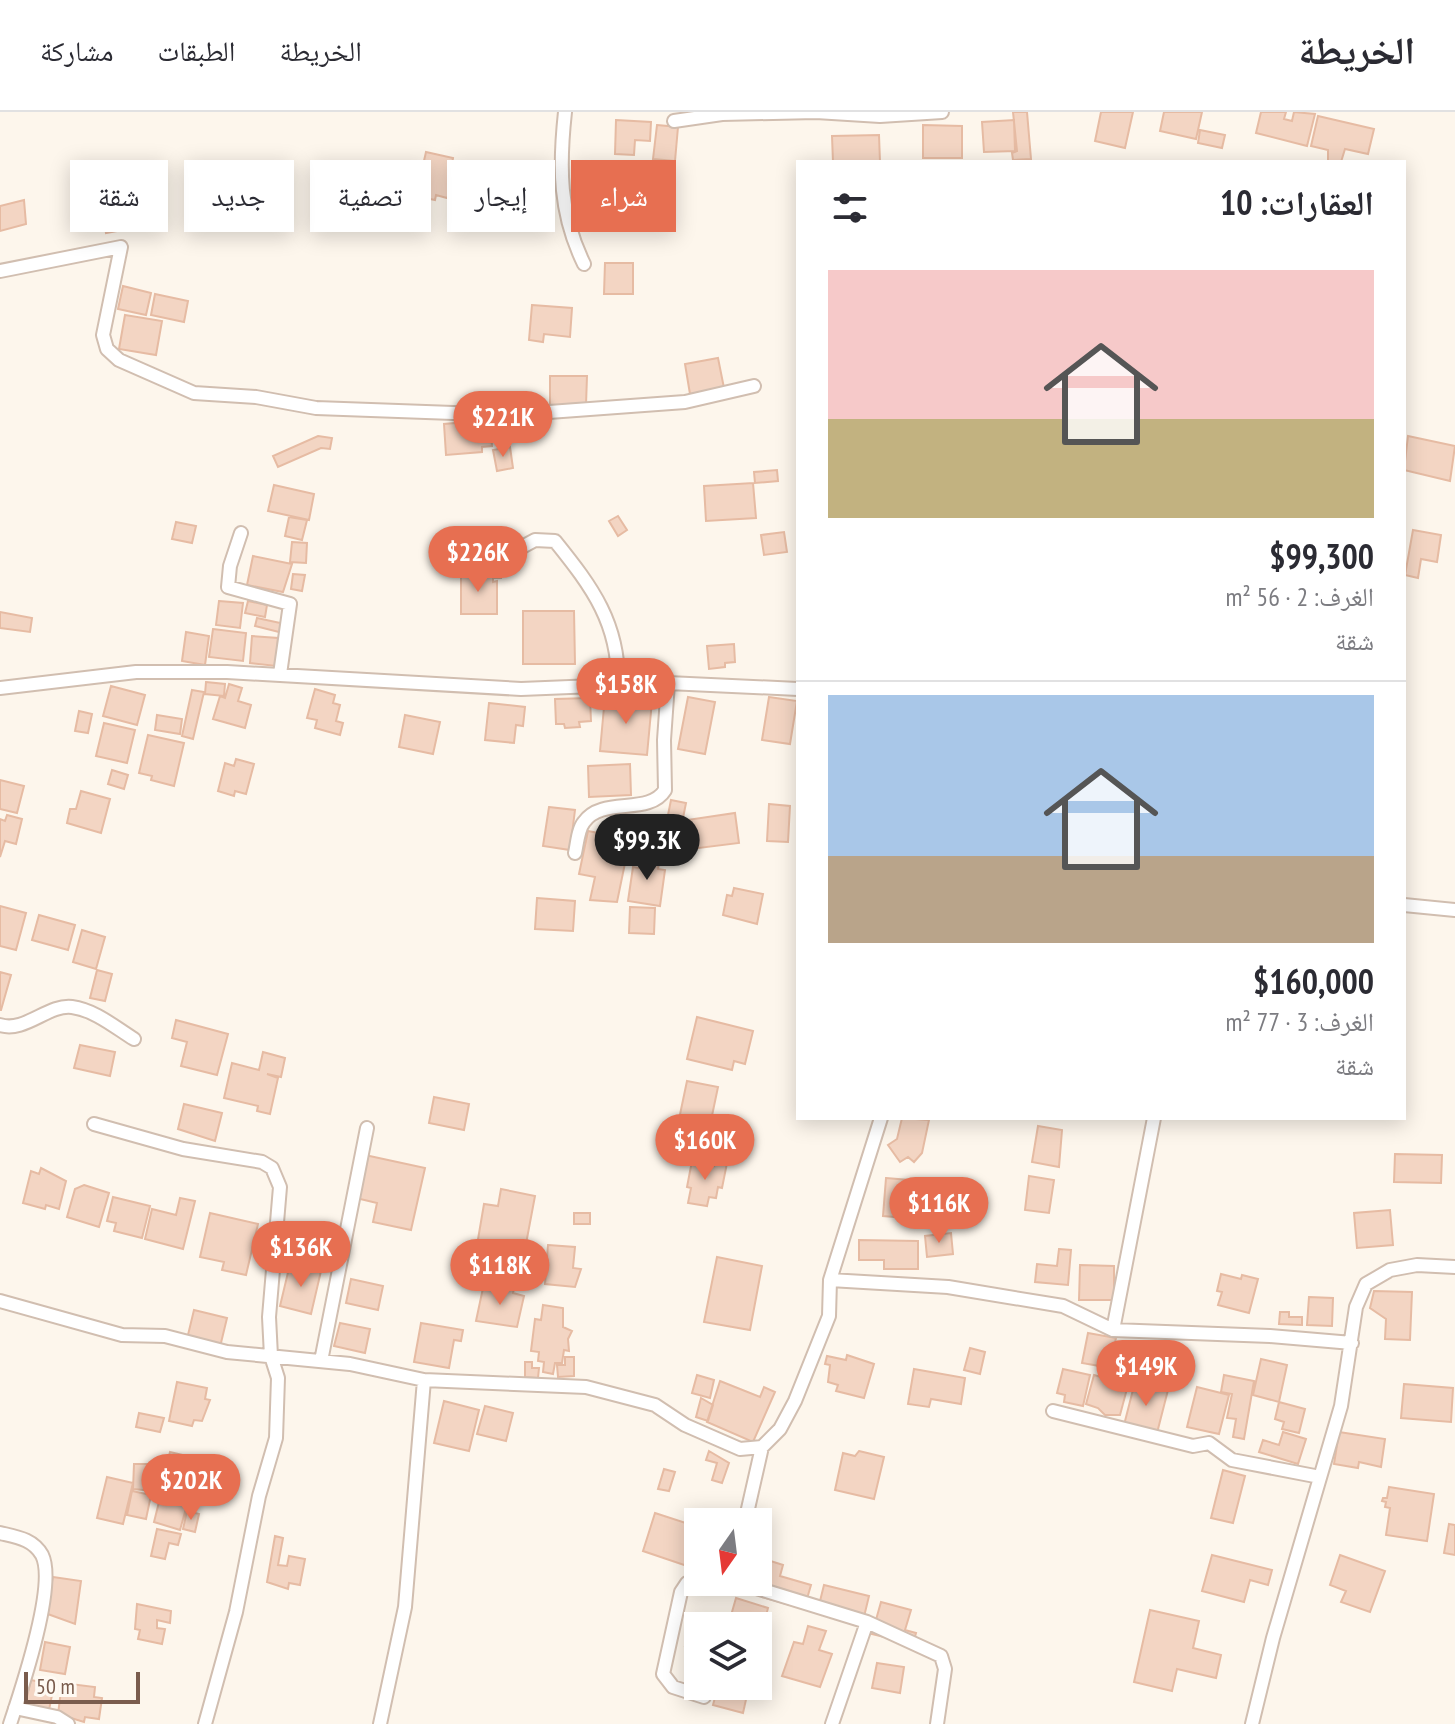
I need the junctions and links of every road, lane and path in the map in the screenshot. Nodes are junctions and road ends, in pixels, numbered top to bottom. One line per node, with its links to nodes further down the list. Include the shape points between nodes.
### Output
1 (565, 112): 4 (street, via 563,204)
2 (942, 112): 3 (street, via 722,114)
3 (674, 121)
4 (584, 264)
5 (0, 271): 6 (street, via 121,247 103,335 107,349 119,360 194,393 316,408 508,415 685,402)
6 (754, 386)
7 (241, 533): 9 (street, via 228,587 290,604)
8 (511, 553): 11 (street, via 535,540 555,541 603,606 619,657)
9 (280, 674): 11 (street, via 521,689); 12 (street, via 136,672)
10 (668, 683): 11 (street); 13 (street); 14 (street, via 665,790 654,800 597,811 583,822)
11 (618, 687)
12 (0, 688)
13 (796, 689)
14 (575, 853)
15 (1406, 905): 16 (street)
16 (1455, 910)
17 (0, 1025): 18 (street, via 32,1021 70,1006)
18 (134, 1039)
19 (880, 1120): 24 (street)
20 (1154, 1120): 26 (street)
21 (94, 1124): 28 (street, via 272,1168 280,1187 269,1317)
22 (367, 1128): 29 (street)
23 (1455, 1267): 27 (street, via 1390,1270 1366,1284 1356,1307)
24 (830, 1280): 26 (street, via 948,1287 1063,1306); 32 (street, via 829,1316 795,1401 780,1429)
25 (0, 1301): 28 (street, via 122,1335 165,1336 227,1352)
26 (1113, 1330): 27 (street)
27 (1352, 1343): 33 (street)
28 (271, 1356): 29 (street); 43 (street, via 278,1378 276,1438)
29 (321, 1361): 30 (street)
30 (424, 1380): 32 (street, via 586,1387 655,1405 740,1449); 44 (street, via 405,1607)
31 (1053, 1411): 33 (street, via 1193,1446 1209,1443 1232,1460)
32 (762, 1447): 34 (street)
33 (1320, 1477): 47 (street)
34 (748, 1508)
35 (0, 1533): 40 (street, via 36,1546 45,1565 39,1626)
36 (684, 1588): 39 (street, via 663,1674 673,1687)
37 (772, 1593): 38 (street)
38 (867, 1622): 45 (street); 46 (street, via 944,1660)
39 (684, 1691)
40 (15, 1708): 41 (street); 42 (street)
41 (10, 1724)
42 (68, 1724)
43 (205, 1724)
44 (380, 1724)
45 (832, 1724)
46 (937, 1724)
47 (1252, 1724)

